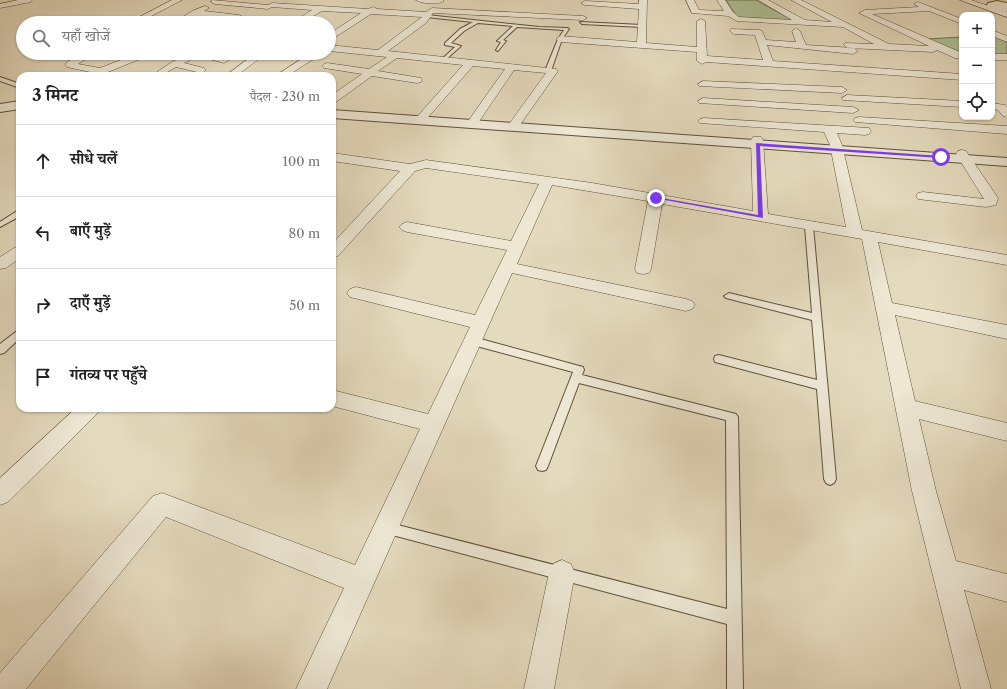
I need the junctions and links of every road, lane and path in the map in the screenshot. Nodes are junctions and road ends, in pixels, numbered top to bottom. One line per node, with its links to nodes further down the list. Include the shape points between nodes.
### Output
1 (28, 0): 20 (street)
2 (178, 0): 33 (street)
3 (281, 0): 21 (street)
4 (420, 0): 14 (street)
5 (690, 0): 29 (street, via 695,11)
6 (722, 0): 29 (street)
7 (762, 0): 41 (street)
8 (795, 0): 9 (street); 32 (street)
9 (806, 0)
10 (908, 0): 24 (street)
11 (964, 0): 22 (street)
12 (978, 0): 22 (street)
13 (217, 1): 21 (street); 26 (street)
14 (441, 1): 27 (street)
15 (585, 2): 16 (street); 45 (street)
16 (643, 3): 44 (street)
17 (379, 4): 25 (street)
18 (491, 5): 28 (street)
19 (532, 5): 37 (street)
20 (0, 6)
21 (270, 6): 23 (street); 31 (street)
22 (1003, 6)
23 (321, 8): 25 (street); 36 (street)
24 (929, 9): 40 (street); 59 (street, via 859,13)
25 (370, 11): 27 (street); 48 (street)
26 (195, 14): 34 (street); 35 (street)
27 (429, 14): 28 (street); 38 (lane); 61 (street)
28 (485, 14): 37 (street)
29 (730, 14): 41 (street, via 737,19)
30 (840, 14): 32 (street)
31 (252, 15)
32 (824, 15): 42 (street)
33 (146, 16)
34 (191, 16)
35 (221, 16)
36 (307, 16)
37 (527, 16): 45 (street)
38 (478, 21): 43 (lane); 72 (lane, via 462,30 447,44 459,46)
39 (701, 21): 62 (street)
40 (959, 21)
41 (806, 24): 42 (street)
42 (845, 25): 50 (street)
43 (516, 26): 51 (lane, via 567,29); 60 (lane, via 499,41 504,41)
44 (642, 26): 45 (lane); 54 (street)
45 (581, 29): 51 (street); 54 (street)
46 (729, 30): 53 (street, via 757,32)
47 (796, 31): 55 (street)
48 (336, 33)
49 (995, 34): 52 (street)
50 (868, 37): 56 (street); 57 (street, via 845,39)
51 (560, 39): 81 (lane)
52 (1007, 39)
53 (762, 42): 55 (street); 75 (street)
54 (641, 45): 62 (street)
55 (802, 45): 57 (street, via 805,48)
56 (886, 46): 57 (street); 59 (street)
57 (851, 48): 83 (street)
58 (336, 49): 61 (street)
59 (942, 49): 64 (street)
60 (498, 50)
61 (380, 53): 63 (street)
62 (702, 54): 75 (street); 93 (street)
63 (394, 55): 72 (street); 87 (street)
64 (959, 56)
65 (995, 57): 66 (street)
66 (1007, 57)
67 (77, 60): 82 (street, via 70,65)
68 (129, 60): 82 (street)
69 (183, 60): 74 (street)
70 (252, 60): 85 (street)
71 (306, 60): 86 (street)
72 (444, 60): 73 (street)
73 (470, 63): 78 (street); 107 (street)
74 (175, 64): 80 (street); 84 (street)
75 (768, 64): 79 (street)
76 (920, 65): 88 (street)
77 (327, 66): 87 (street)
78 (511, 67): 81 (street); 109 (street)
79 (831, 69): 83 (street); 97 (street)
80 (201, 70)
81 (548, 70): 110 (street, via 553,71)
82 (100, 71)
83 (867, 71): 88 (street)
84 (162, 72)
85 (236, 72)
86 (287, 72)
87 (370, 73): 91 (street); 96 (street)
88 (928, 75): 89 (street); 94 (street)
89 (959, 77)
90 (0, 79): 92 (lane)
91 (417, 80)
92 (16, 84)
93 (703, 84): 97 (street); 99 (street)
94 (936, 84)
95 (336, 87): 96 (street)
96 (348, 88): 98 (street)
97 (844, 94): 100 (street); 106 (street)
98 (336, 97)
99 (703, 101): 106 (street); 108 (street)
100 (959, 104)
101 (995, 106): 105 (street, via 1001,107)
102 (16, 107): 103 (street)
103 (0, 109)
104 (336, 114): 107 (street)
105 (1007, 114)
106 (856, 115): 111 (street, via 865,131); 112 (street)
107 (420, 119): 109 (street)
108 (704, 121): 111 (street); 113 (street)
109 (473, 122): 110 (street)
110 (514, 125): 113 (street)
111 (829, 129): 115 (street)
112 (1007, 130)
113 (705, 138): 114 (street)
114 (757, 142): 115 (street); 125 (street)
115 (836, 148): 116 (street); 129 (street)
116 (964, 156): 117 (street); 119 (street); 122 (street, via 991,198 991,202)
117 (1007, 157)
118 (338, 158): 120 (street)
119 (1007, 162)
120 (410, 168): 121 (street, via 426,164); 131 (street)
121 (547, 181): 123 (street); 130 (street)
122 (923, 196)
123 (656, 198): 125 (street); 136 (street)
124 (16, 215): 126 (lane)
125 (761, 217): 127 (street)
126 (0, 225)
127 (809, 226): 129 (street); 141 (lane)
128 (407, 227): 130 (street)
129 (862, 235): 133 (street); 140 (street)
130 (517, 246): 135 (street)
131 (336, 249)
132 (16, 254): 134 (street)
133 (1007, 260)
134 (0, 264)
135 (507, 267): 139 (street); 142 (street)
136 (643, 269)
137 (356, 293): 142 (street)
138 (729, 296): 141 (lane)
139 (686, 305)
140 (884, 307): 143 (street); 150 (street)
141 (817, 318): 148 (lane)
142 (477, 332): 147 (lane, via 579,370); 152 (street)
143 (1007, 332)
144 (16, 336): 145 (lane)
145 (0, 350)
146 (719, 359): 148 (lane)
147 (576, 378): 154 (lane); 162 (lane, via 732,417)
148 (822, 386): 155 (lane)
149 (336, 399): 152 (street)
150 (906, 407): 153 (street); 158 (street, via 924,492)
151 (86, 412): 156 (street)
152 (434, 424): 157 (street)
153 (1007, 432)
154 (542, 466)
155 (830, 479)
156 (0, 494)
157 (386, 528): 159 (lane); 160 (street)
158 (945, 572): 161 (street); 167 (street)
159 (562, 573): 162 (lane); 165 (street)
160 (362, 581): 163 (street, via 162,504); 164 (street)
161 (1007, 588)
162 (734, 618): 166 (lane)
163 (6, 689)
164 (311, 689)
165 (539, 689)
166 (735, 689)
167 (976, 689)

